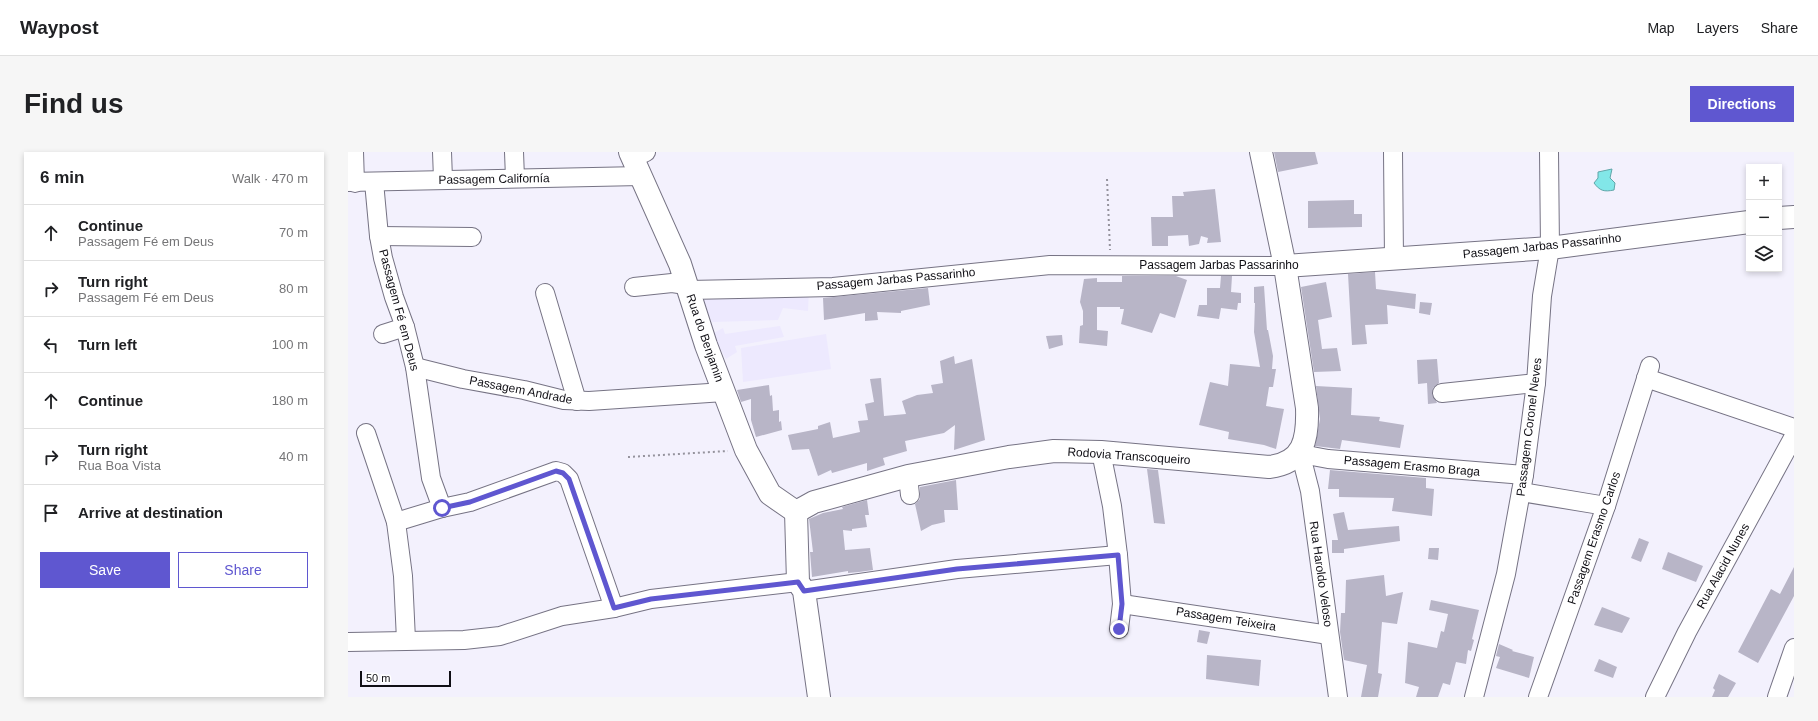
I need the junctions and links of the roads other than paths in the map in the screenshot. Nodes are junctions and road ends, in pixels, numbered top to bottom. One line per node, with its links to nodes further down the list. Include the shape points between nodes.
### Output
1 (354, 152): 10 (street)
2 (442, 152): 9 (street)
3 (514, 152): 8 (street)
4 (1261, 152): 19 (main road)
5 (1393, 152): 18 (street)
6 (1549, 152): 17 (street, Passagem Coronel Neves)
7 (637, 160): 8 (street, Passagem Californía); 21 (main road, Rua do Benjamin)
8 (515, 178): 9 (street, Passagem Californía)
9 (442, 179): 11 (street, Passagem Californía)
10 (351, 182): 11 (street, Passagem Californía)
11 (374, 182): 15 (street, Passagem Fé em Deus)
12 (1794, 217): 13 (main road)
13 (1782, 218)
14 (1746, 222): 17 (main road, Passagem Jarbas Passarinho)
15 (379, 236): 16 (street); 23 (street, Passagem Fé em Deus, via 394,297)
16 (472, 237)
17 (1550, 248): 18 (main road, Passagem Jarbas Passarinho); 26 (street, Passagem Coronel Neves, via 1542,296)
18 (1394, 258): 19 (main road, Passagem Jarbas Passarinho)
19 (1285, 266): 21 (street, Passagem Jarbas Passarinho, via 1050,265 833,287); 34 (main road, via 1307,408 1306,440)
20 (634, 287): 21 (street, Passagem Jarbas Passarinho, via 672,283)
21 (687, 287): 27 (main road, Rua do Benjamin)
22 (545, 293): 29 (street)
23 (405, 327): 24 (street); 25 (street, Passagem Fé em Deus)
24 (383, 334)
25 (415, 367): 29 (street, Passagem Andrade); 37 (street, Passagem Fé em Deus, via 432,478)
26 (1536, 383): 28 (street); 35 (street, Passagem Coronel Neves)
27 (724, 392): 29 (street, Passagem Andrade); 38 (main road, Rua do Benjamin, via 746,450 770,494)
28 (1442, 393)
29 (577, 401)
30 (1794, 428): 36 (street, Passagem Erasmo Carlos, via 1648,372)
31 (366, 433): 39 (street)
32 (1794, 436): 53 (street, Rua Alacid Nunes, via 1687,632)
33 (1101, 452): 34 (main road, Rodovia Transcoqueiro, via 1269,467 1290,462); 38 (main road, Rodovia Transcoqueiro, via 1054,451 1010,457 909,485 814,502); 40 (street, via 1112,506)
34 (1300, 452): 35 (street, Passagem Erasmo Braga, via 1312,456); 45 (street, Rua Haroldo Veloso, via 1310,491)
35 (1523, 484): 36 (street, Passagem Erasmo Braga); 51 (street, Passagem Coronel Neves, via 1506,574)
36 (1606, 506): 52 (street, Passagem Erasmo Carlos)
37 (442, 508): 39 (street); 43 (street, via 470,502 556,471 563,473 569,479 579,504)
38 (796, 512): 41 (main road)
39 (396, 522): 46 (street, via 404,576)
40 (1118, 555): 41 (street, via 957,569); 42 (street)
41 (801, 587): 43 (street, via 651,599); 49 (main road)
42 (1122, 604): 44 (street); 45 (street, Passagem Teixeira)
43 (614, 608): 46 (street, via 562,616 500,636 464,640)
44 (1119, 629)
45 (1329, 635): 50 (street, Rua Haroldo Veloso)
46 (406, 640): 47 (street)
47 (348, 642)
48 (1794, 648): 54 (street)
49 (819, 697)
50 (1338, 697)
51 (1474, 697)
52 (1538, 697)
53 (1655, 697)
54 (1777, 697)

